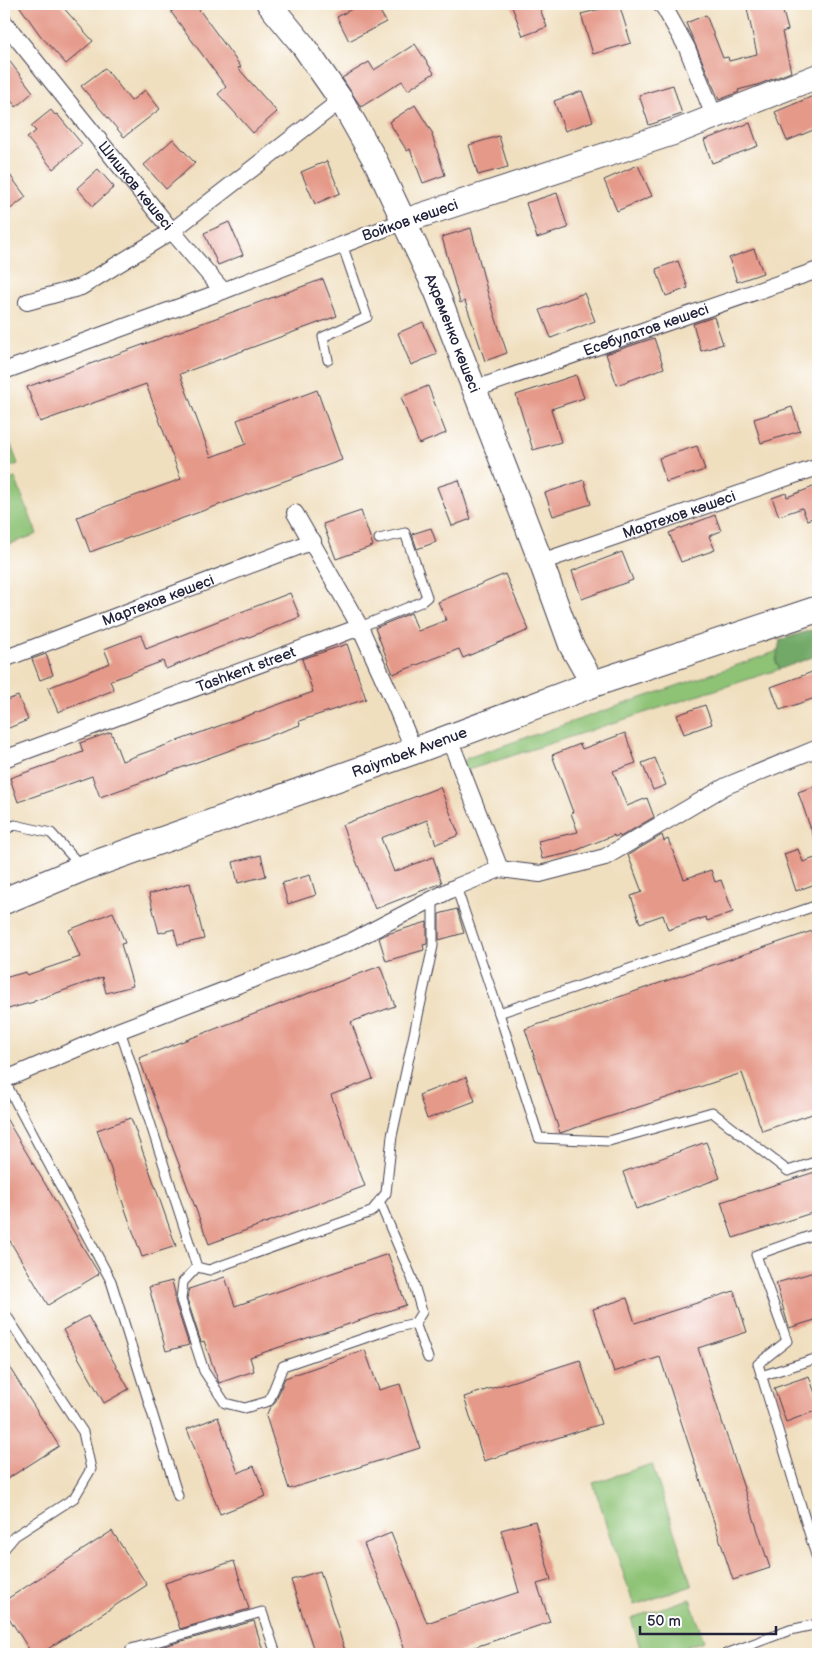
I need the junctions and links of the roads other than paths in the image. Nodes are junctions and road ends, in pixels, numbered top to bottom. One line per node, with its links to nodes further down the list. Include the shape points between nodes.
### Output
1 (270, 4): 5 (street, Ахременко көшесі)
2 (660, 4): 6 (street, via 687,48)
3 (4, 22): 8 (street, Шишков көшесі)
4 (818, 76): 6 (street, Войков көшесі)
5 (341, 100): 7 (street, Ахременко көшесі); 8 (street, Шишков көшесі)
6 (714, 116): 7 (street, Войков көшесі, via 673,133)
7 (404, 221): 9 (street, Войков көшесі); 15 (street, Ахременко көшесі, via 436,290)
8 (172, 230): 11 (street); 12 (street, via 81,287)
9 (342, 244): 11 (street, Войков көшесі); 13 (lane, via 367,317 323,337)
10 (818, 270): 15 (street, Есебулатов көшесі)
11 (223, 291): 14 (street, Войков көшесі)
12 (27, 302)
13 (328, 360)
14 (4, 371)
15 (475, 389): 20 (street, Ахременко көшесі)
16 (818, 467): 20 (street, Мартехов көшесі)
17 (295, 513): 19 (street)
18 (379, 539): 22 (lane, via 405,533 427,597)
19 (313, 541): 22 (street); 23 (street, Мартехов көшесі)
20 (541, 562): 24 (street, Ахременко көшесі, via 571,645)
21 (818, 609): 24 (main road, Raiymbek Avenue)
22 (360, 627): 27 (street); 28 (street, Tashkent street)
23 (4, 659)
24 (593, 684): 25 (main road, Raiymbek Avenue)
25 (449, 738): 27 (main road, Raiymbek Avenue); 31 (street)
26 (818, 748): 31 (street, via 726,786 605,857 540,874)
27 (414, 751): 30 (main road, Raiymbek Avenue)
28 (4, 759)
29 (4, 830): 30 (lane, via 15,826 51,833)
30 (83, 868): 34 (main road, Raiymbek Avenue)
31 (500, 869): 32 (street)
32 (456, 887): 33 (street); 36 (lane)
33 (432, 900): 37 (street, via 350,942); 40 (lane, via 433,946 392,1136 386,1193)
34 (4, 901)
35 (818, 905): 36 (lane)
36 (499, 1013): 39 (lane, via 539,1138 609,1141 712,1112 788,1171)
37 (120, 1030): 38 (street); 42 (lane)
38 (4, 1080): 48 (lane, via 111,1281)
39 (818, 1161)
40 (379, 1201): 42 (lane, via 371,1212 209,1270); 44 (lane, via 415,1286 422,1312)
41 (818, 1233): 47 (lane, via 756,1255 787,1340 758,1364)
42 (197, 1267): 44 (lane, via 183,1282 182,1300 204,1371 225,1403 245,1408 270,1401 283,1366)
43 (4, 1312): 49 (lane, via 83,1432 91,1469 74,1498 15,1536)
44 (415, 1323): 45 (lane)
45 (428, 1358)
46 (818, 1358): 47 (lane)
47 (761, 1376): 50 (lane)
48 (178, 1496)
49 (4, 1549)
50 (818, 1562)
51 (818, 1624): 54 (lane, via 790,1630)
52 (133, 1654): 53 (lane, via 132,1649 262,1612)
53 (276, 1654)
54 (726, 1654)

